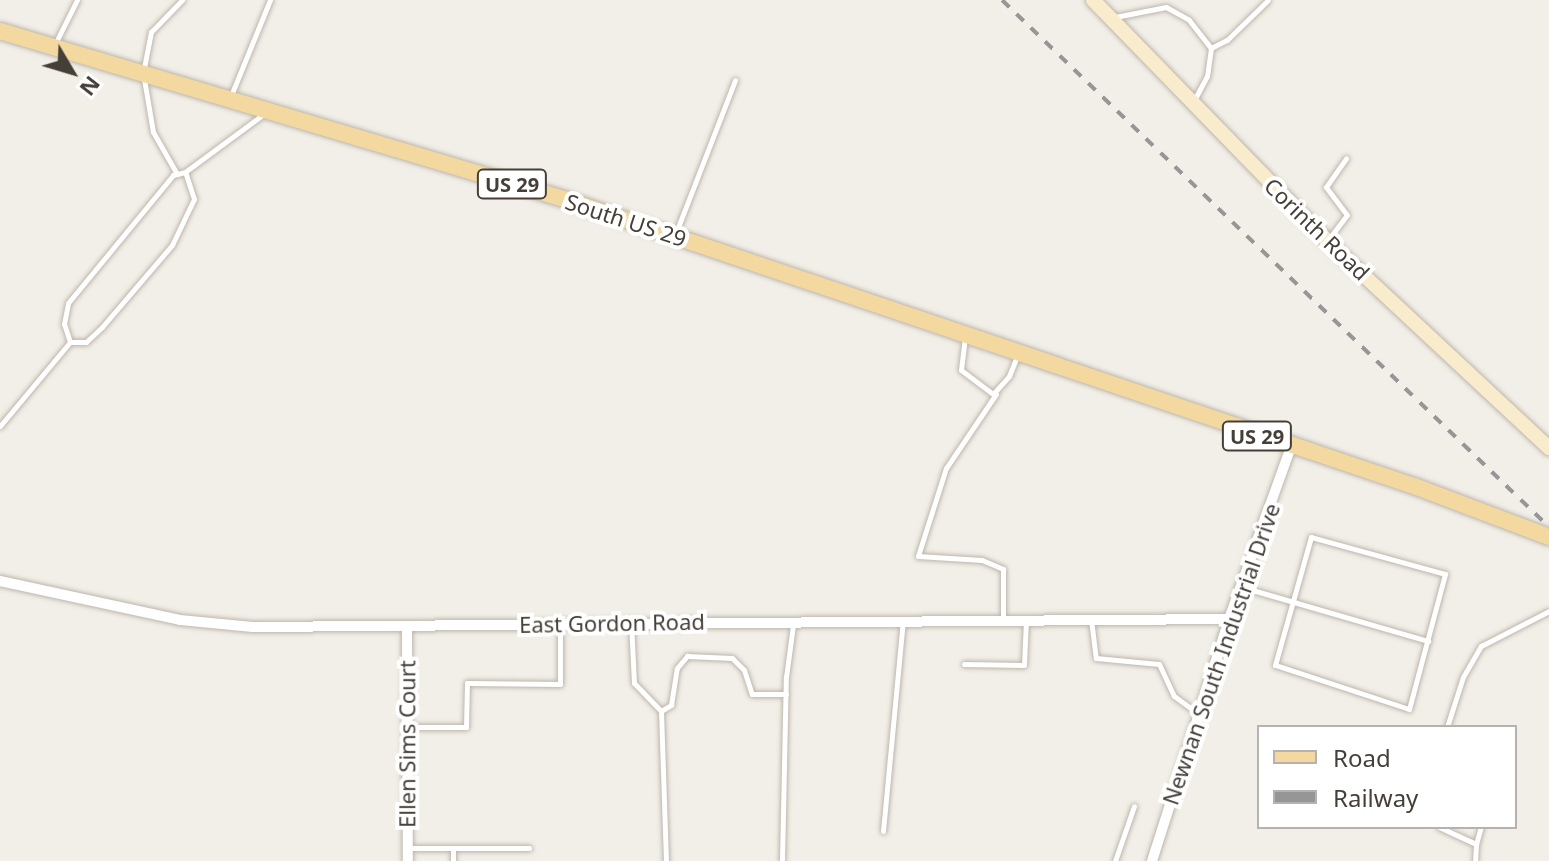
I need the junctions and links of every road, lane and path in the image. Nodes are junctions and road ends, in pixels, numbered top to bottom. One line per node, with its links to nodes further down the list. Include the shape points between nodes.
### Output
1 (77, 0): 8 (lane)
2 (182, 0): 10 (lane, via 151,32)
3 (270, 0): 12 (lane)
4 (1093, 0): 6 (street, Corinth Road)
5 (1268, 0): 9 (lane, via 1227,40)
6 (1110, 19): 9 (lane, via 1127,11 1166,7 1189,20); 13 (street, Corinth Road)
7 (0, 31): 8 (main road, South US 29 / US 29)
8 (54, 47): 10 (main road, South US 29 / US 29)
9 (1211, 48): 13 (lane, via 1207,76)
10 (143, 73): 12 (main road, South US 29 / US 29); 17 (lane, via 153,132)
11 (735, 80): 18 (lane)
12 (230, 99): 14 (main road, South US 29 / US 29)
13 (1190, 104): 19 (street, Corinth Road)
14 (269, 110): 16 (lane); 18 (main road, South US 29 / US 29)
15 (1346, 158): 19 (lane, via 1326,187 1347,215)
16 (185, 172): 17 (lane); 21 (lane, via 194,199 172,245 102,327 86,342)
17 (177, 174): 21 (lane, via 68,303 64,324)
18 (675, 236): 20 (main road, South US 29 / US 29)
19 (1327, 241): 26 (street, Corinth Road)
20 (965, 336): 22 (main road, South US 29 / US 29); 23 (lane, via 961,370)
21 (70, 342): 24 (lane)
22 (1018, 354): 23 (lane); 25 (main road, US 29)
23 (996, 394): 32 (lane, via 946,468 918,550 924,557 963,558 1003,569)
24 (0, 426)
25 (1291, 447): 27 (main road, US 29); 29 (street, Newnan South Industrial Drive)
26 (1549, 448)
27 (1549, 537)
28 (0, 581): 40 (street, East Gordon Road, via 180,620 253,627)
29 (1241, 587): 30 (lane); 36 (street, Newnan South Industrial Drive)
30 (1291, 602): 41 (lane); 41 (lane, via 1311,537 1445,574); 41 (lane, via 1275,665 1409,709)
31 (1549, 611): 46 (lane, via 1481,646 1463,677)
32 (1003, 618): 33 (street, East Gordon Road); 35 (street, East Gordon Road)
33 (1026, 618): 34 (street, East Gordon Road); 42 (lane, via 1024,665)
34 (1090, 618): 36 (street, East Gordon Road); 45 (lane, via 1096,658 1159,664 1174,696)
35 (903, 619): 37 (street, East Gordon Road); 51 (lane)
36 (1229, 619): 45 (street, Newnan South Industrial Drive)
37 (793, 620): 38 (street, East Gordon Road); 43 (lane)
38 (631, 622): 39 (street, East Gordon Road); 44 (lane, via 634,683)
39 (560, 624): 40 (street, East Gordon Road); 47 (lane, via 560,684 467,683 466,727)
40 (407, 626): 47 (street, Ellen Sims Court)
41 (1428, 641)
42 (964, 664)
43 (786, 694): 44 (lane, via 752,694 744,670 732,658 687,656 677,668 671,705); 59 (lane)
44 (661, 711): 58 (lane)
45 (1199, 714): 61 (street, Newnan South Industrial Drive)
46 (1448, 725)
47 (407, 727): 53 (street, Ellen Sims Court)
48 (1134, 806): 60 (lane)
49 (1446, 829): 52 (lane)
50 (1480, 829): 52 (lane)
51 (883, 831)
52 (1476, 844): 62 (lane)
53 (408, 848): 54 (lane); 56 (street, Ellen Sims Court)
54 (453, 848): 55 (lane); 57 (lane)
55 (529, 848)
56 (408, 861)
57 (453, 861)
58 (666, 861)
59 (782, 861)
60 (1115, 861)
61 (1152, 861)
62 (1475, 861)

